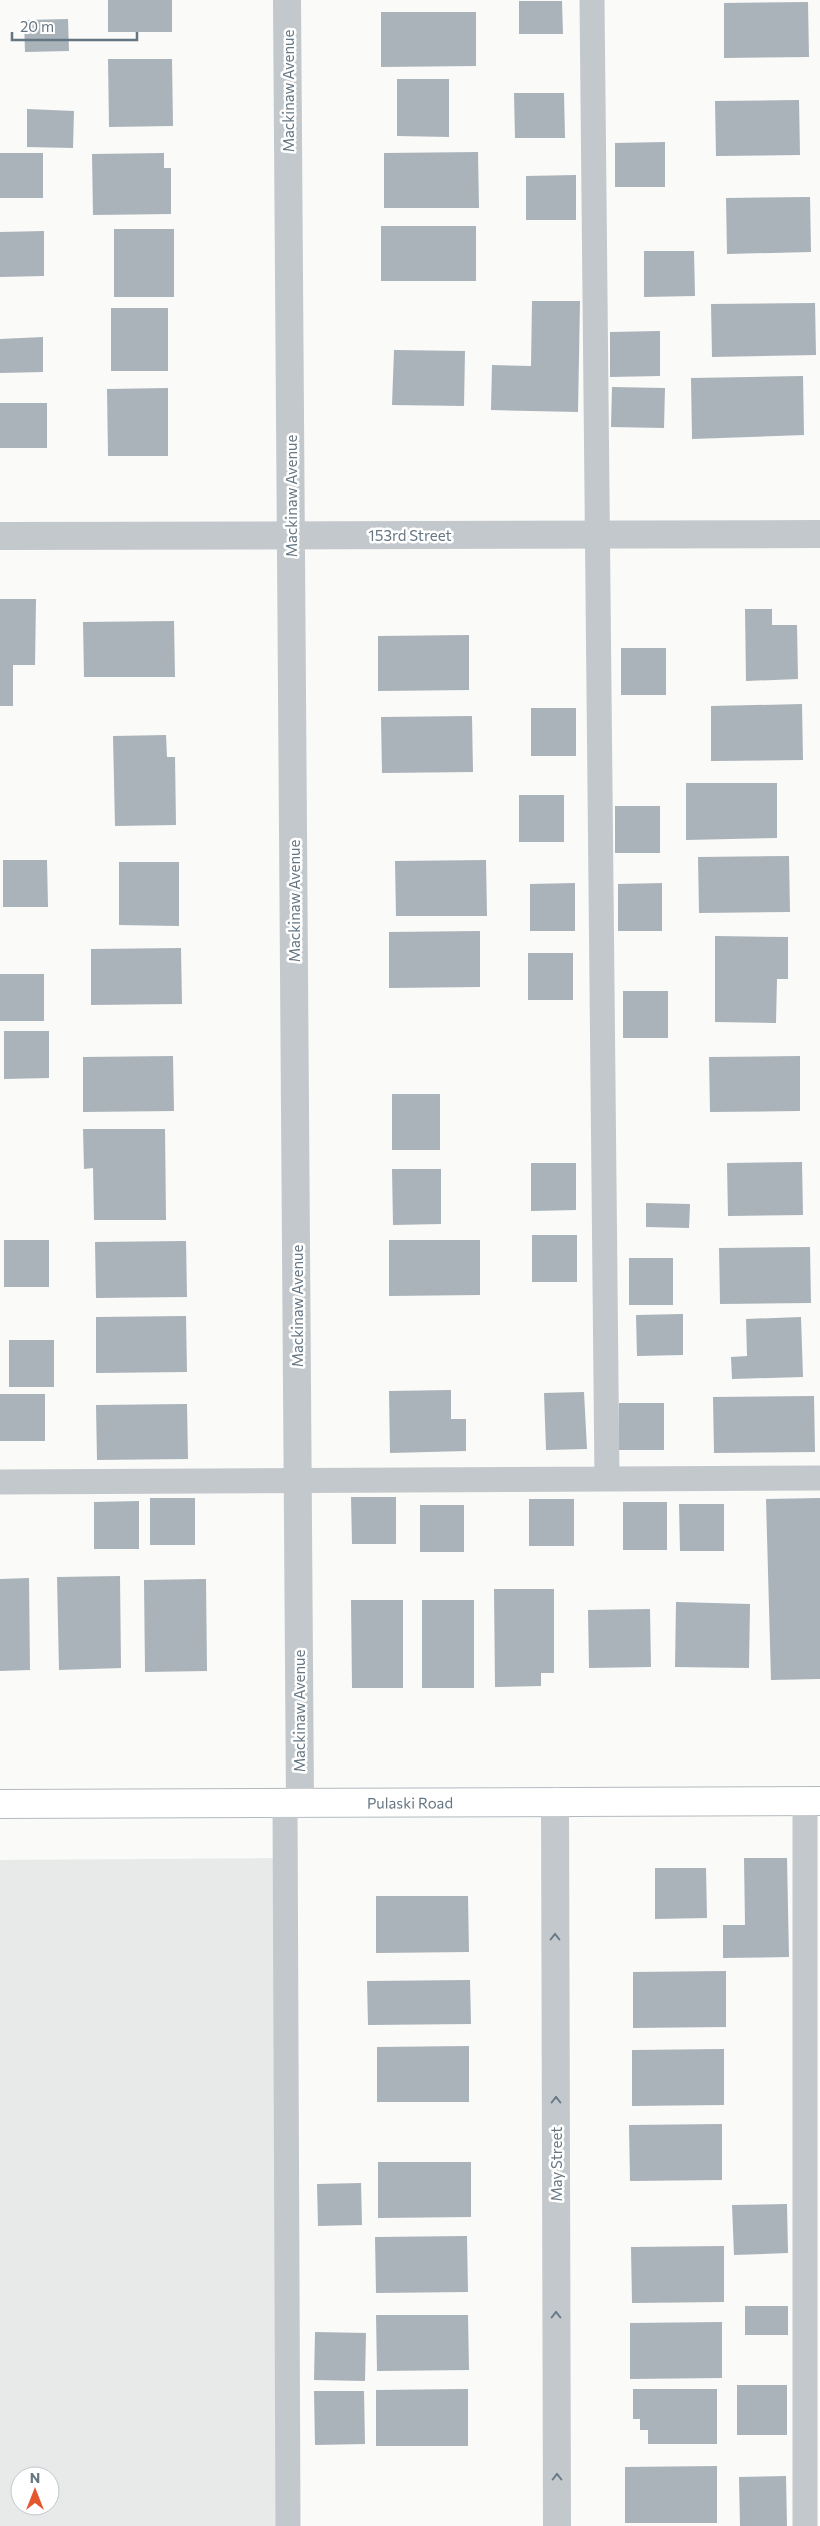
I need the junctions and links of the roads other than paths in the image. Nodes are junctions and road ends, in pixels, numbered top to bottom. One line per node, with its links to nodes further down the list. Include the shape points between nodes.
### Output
1 (287, 0): 6 (street, Mackinaw Avenue)
2 (592, 0): 3 (lane)
3 (596, 534): 4 (street, 153rd Street); 6 (street, 153rd Street); 8 (lane)
4 (820, 534)
5 (0, 536): 6 (street, 153rd Street)
6 (291, 536): 9 (street, Mackinaw Avenue)
7 (820, 1478): 8 (lane)
8 (607, 1479): 9 (lane)
9 (298, 1480): 10 (lane); 13 (street, Mackinaw Avenue)
10 (0, 1482)
11 (555, 1801): 12 (street, Pulaski Road); 13 (street, Pulaski Road); 16 (street, May Street, one-way to 11)
12 (813, 1801): 17 (lane)
13 (293, 1803): 14 (street, Pulaski Road); 15 (lane)
14 (0, 1804)
15 (288, 2526)
16 (557, 2526)
17 (805, 2526)

